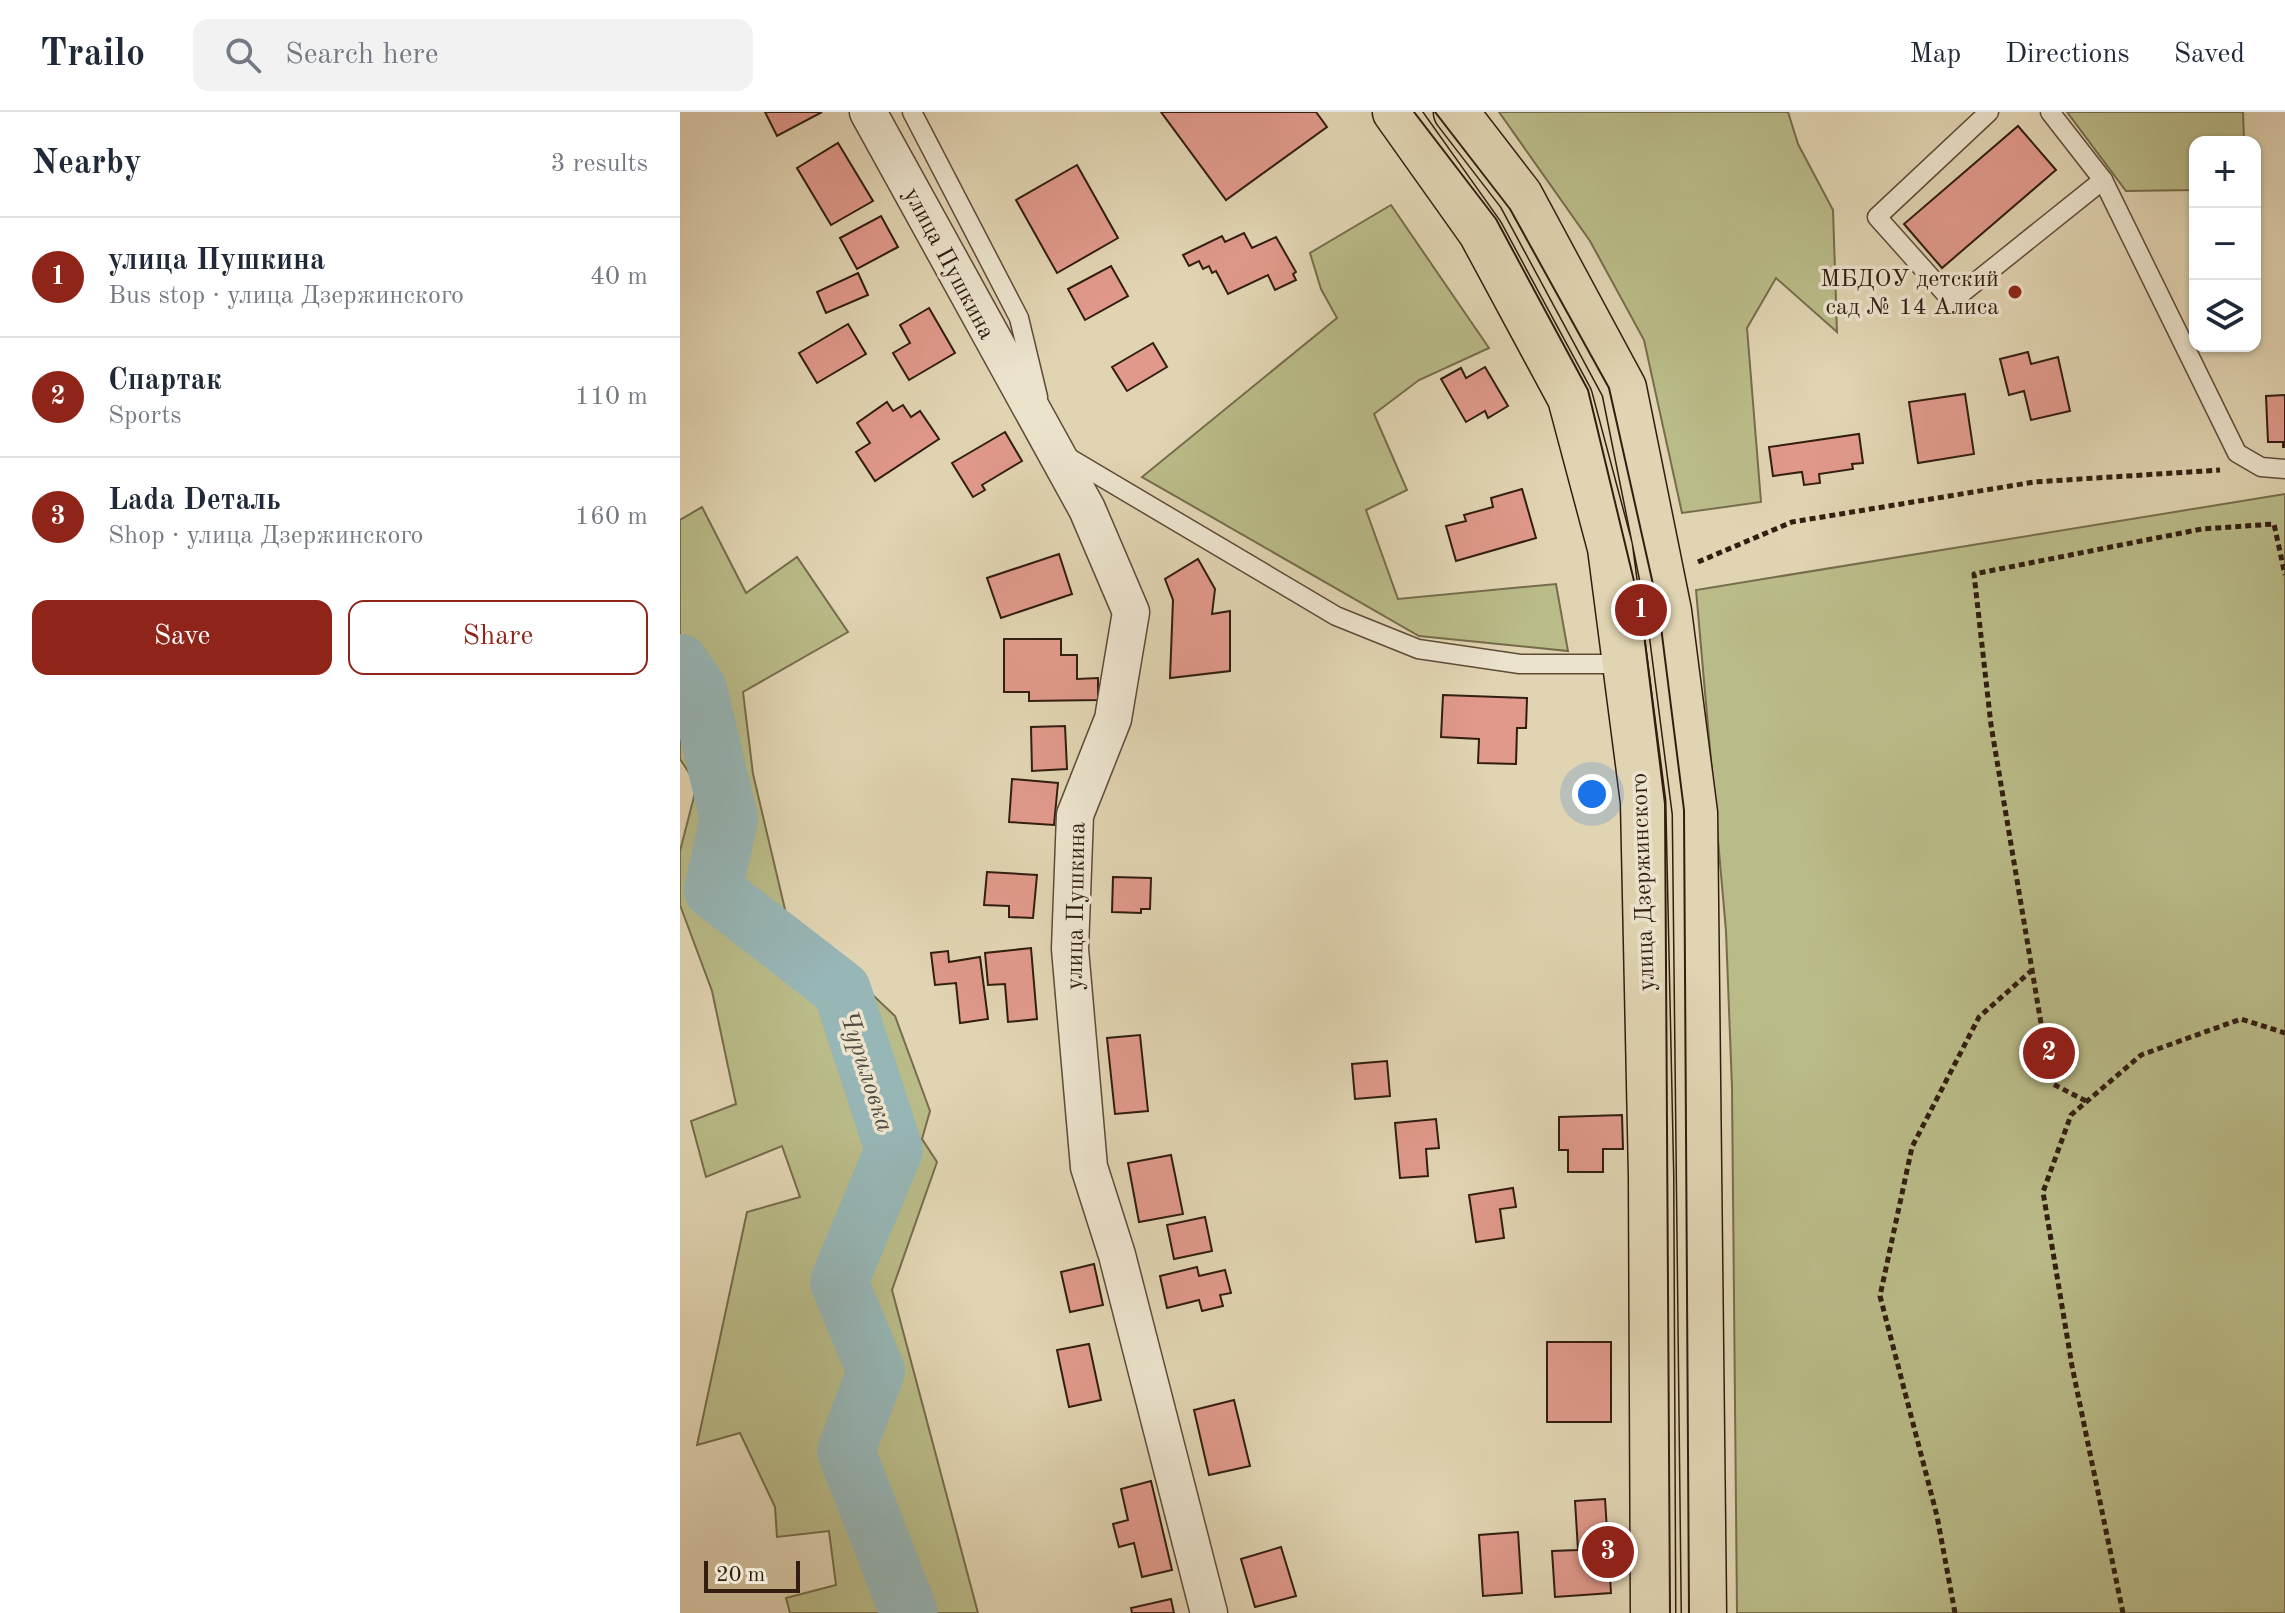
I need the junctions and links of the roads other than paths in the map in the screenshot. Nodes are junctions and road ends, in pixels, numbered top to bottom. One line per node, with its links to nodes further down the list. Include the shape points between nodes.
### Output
1 (868, 112): 8 (street, улица Пушкина)
2 (912, 112): 8 (lane, via 1019,318)
3 (1395, 112): 10 (main road, улица Дзержинского, via 1481,233 1570,398 1610,548)
4 (1456, 112): 13 (main road, via 1520,195 1624,388 1669,611 1695,813)
5 (1989, 112): 7 (lane, via 1877,217 1952,301)
6 (2050, 112): 7 (lane)
7 (2103, 180): 9 (lane, via 2237,453 2261,467)
8 (1051, 447): 10 (lane, via 1336,616 1418,649 1520,664); 11 (street, улица Пушкина, via 1087,509 1131,612 1113,719 1075,815 1070,949 1089,1167 1117,1255)
9 (2285, 469)
10 (1625, 664): 12 (main road, улица Дзержинского, via 1643,802)
11 (1209, 1613)
12 (1653, 1613)
13 (1704, 1613)

